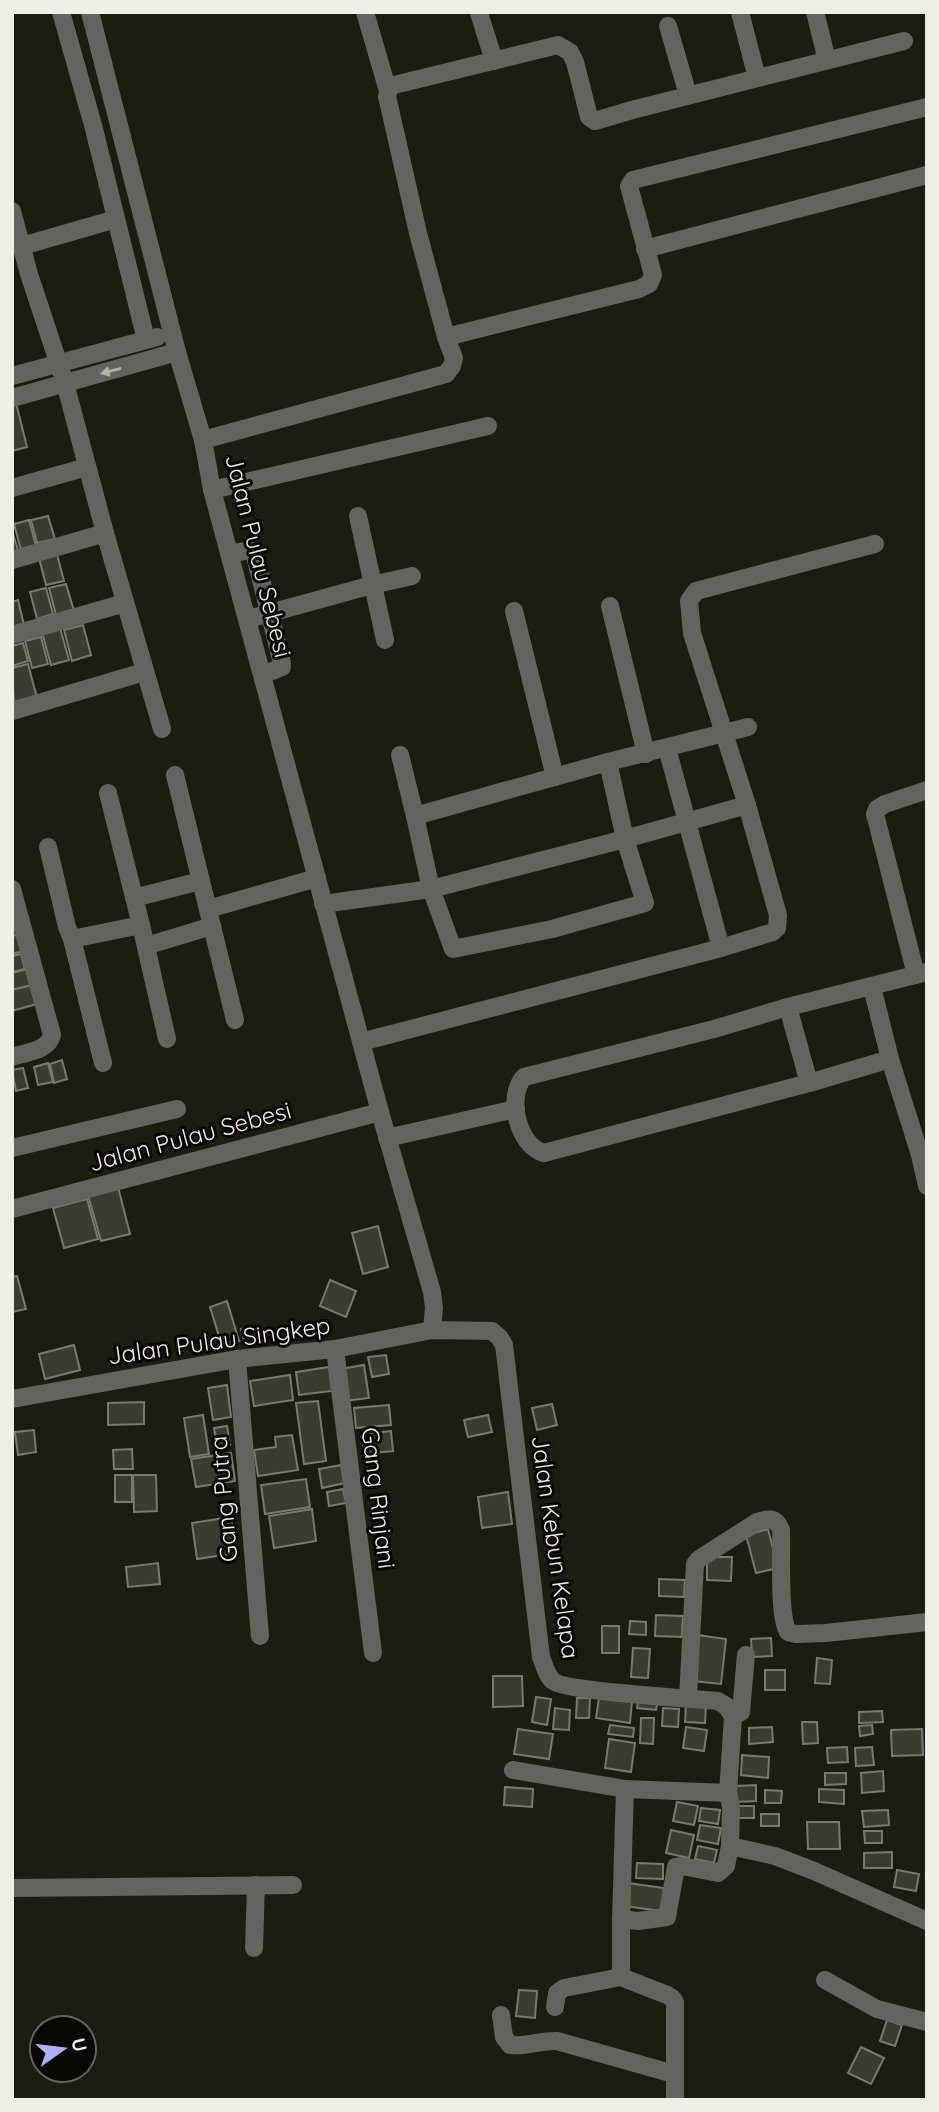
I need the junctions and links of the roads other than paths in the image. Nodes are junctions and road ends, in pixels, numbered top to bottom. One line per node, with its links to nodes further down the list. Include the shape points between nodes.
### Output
1 (61, 12): 16 (street)
2 (90, 12): 15 (street, Jalan Pulau Sebesi)
3 (365, 12): 12 (street)
4 (740, 12): 11 (street)
5 (815, 12): 9 (street)
6 (479, 13): 10 (street)
7 (668, 26): 13 (street)
8 (904, 41): 9 (street)
9 (827, 60): 11 (street)
10 (494, 61): 12 (street, via 400,83); 13 (street, via 558,46 570,52 589,117 595,121)
11 (757, 78): 13 (street)
12 (388, 91): 25 (street)
13 (688, 95)
14 (927, 107): 22 (street, via 633,180 629,186)
15 (117, 118): 16 (street); 18 (street, Jalan Pulau Sebesi)
16 (93, 125): 19 (street)
17 (927, 175): 22 (street)
18 (139, 204): 19 (street); 24 (street, Jalan Pulau Sebesi)
19 (115, 215): 21 (street); 26 (street)
20 (13, 220): 21 (street)
21 (22, 246): 23 (street)
22 (645, 249): 25 (street, via 653,275 649,284 639,289)
23 (21, 276): 28 (street)
24 (172, 332): 26 (street); 27 (street, Jalan Pulau Sebesi)
25 (446, 337): 33 (street, via 454,358 446,374)
26 (146, 340): 28 (street)
27 (177, 352): 30 (street, one-way to 30); 33 (street, Jalan Pulau Sebesi)
28 (58, 363): 29 (street); 30 (street)
29 (12, 376)
30 (65, 383): 31 (street); 34 (street)
31 (12, 398)
32 (488, 426): 36 (street)
33 (203, 440): 36 (street, Jalan Pulau Sebesi)
34 (87, 467): 35 (street); 38 (street)
35 (12, 488)
36 (212, 490): 40 (street, Jalan Pulau Sebesi)
37 (358, 516): 43 (street)
38 (105, 533): 41 (street); 44 (street)
39 (875, 544): 56 (street, via 690,597 692,633)
40 (230, 554): 47 (street, via 254,552); 48 (street, Jalan Pulau Sebesi)
41 (12, 560)
42 (412, 576): 43 (street)
43 (372, 585): 47 (street); 50 (street)
44 (125, 603): 49 (street); 51 (street)
45 (610, 606): 58 (street)
46 (514, 611): 62 (street)
47 (270, 615): 48 (street); 52 (street, via 282,667)
48 (248, 619): 52 (street, Jalan Pulau Sebesi)
49 (12, 635)
50 (385, 640)
51 (144, 671): 53 (street); 55 (street)
52 (263, 675): 70 (street, Jalan Pulau Sebesi)
53 (12, 710)
54 (748, 727): 56 (street)
55 (162, 729)
56 (723, 734): 57 (street); 65 (street)
57 (667, 748): 58 (street); 67 (street)
58 (646, 754): 60 (street)
59 (400, 755): 66 (street)
60 (608, 762): 62 (street); 68 (street)
61 (175, 775): 71 (street)
62 (555, 777): 66 (street)
63 (927, 790): 81 (street, via 885,804 875,814)
64 (108, 793): 74 (street)
65 (747, 805): 67 (street); 80 (street, via 778,915 777,928)
66 (415, 816): 73 (street)
67 (687, 822): 68 (street); 80 (street)
68 (625, 839): 73 (street); 73 (street, via 645,903 552,929 453,950)
69 (48, 847): 78 (street)
70 (317, 878): 75 (street, Jalan Pulau Sebesi); 76 (street)
71 (200, 881): 74 (street); 76 (street)
72 (12, 889): 87 (street, via 51,1035 43,1047)
73 (431, 889): 75 (street)
74 (134, 898): 77 (street)
75 (323, 904): 86 (street, Jalan Pulau Sebesi)
76 (210, 917): 79 (street); 84 (street)
77 (141, 925): 78 (street); 79 (street)
78 (72, 939): 89 (street)
79 (146, 946): 85 (street)
80 (721, 948): 86 (street)
81 (921, 973): 82 (street)
82 (872, 987): 83 (street); 88 (street)
83 (788, 1007): 90 (street); 92 (street, via 524,1077 517,1089)
84 (235, 1020)
85 (167, 1039)
86 (361, 1042): 93 (street, Jalan Pulau Sebesi)
87 (12, 1057)
88 (890, 1059): 90 (street); 96 (street)
89 (103, 1063)
90 (810, 1083): 92 (street, via 544,1153 523,1137)
91 (177, 1109): 95 (street)
92 (516, 1109): 94 (street)
93 (380, 1112): 94 (street, Jalan Pulau Sebesi); 98 (street, Jalan Pulau Sebesi)
94 (387, 1138): 99 (street, Jalan Pulau Sebesi, via 434,1301)
95 (12, 1148)
96 (923, 1154): 97 (street)
97 (927, 1186)
98 (12, 1209)
99 (432, 1330): 100 (street, Jalan Pulau Singkep); 107 (street, Jalan Kebun Kelapa, via 492,1331 504,1345 541,1657 548,1674 559,1685)
100 (335, 1349): 101 (street, Jalan Pulau Singkep); 105 (street, Gang Rinjani)
101 (237, 1359): 102 (street, Jalan Pulau Singkep); 104 (street, Gang Putra)
102 (12, 1399)
103 (927, 1622): 107 (street, via 826,1633 788,1632 782,1609 781,1530 779,1522 767,1518 695,1564)
104 (260, 1636)
105 (373, 1653)
106 (746, 1655): 108 (street, via 741,1712)
107 (688, 1698): 108 (street, Jalan Kebun Kelapa, via 718,1701)
108 (733, 1716): 111 (street)
109 (513, 1770): 110 (street)
110 (625, 1789): 111 (street); 116 (street)
111 (728, 1793): 112 (street)
112 (730, 1846): 116 (street, via 726,1866 718,1873 676,1867 667,1917); 117 (street, via 775,1856)
113 (256, 1885): 114 (street); 115 (street); 118 (street)
114 (293, 1885)
115 (12, 1888)
116 (621, 1919): 119 (street)
117 (927, 1921)
118 (254, 1948)
119 (621, 1977): 121 (street, via 564,1989 557,1993); 124 (street, via 672,1997)
120 (825, 1980): 123 (street, via 877,2008)
121 (555, 2007)
122 (501, 2015): 124 (street, via 510,2045 557,2041)
123 (927, 2022)
124 (674, 2074): 125 (street)
125 (675, 2100)

